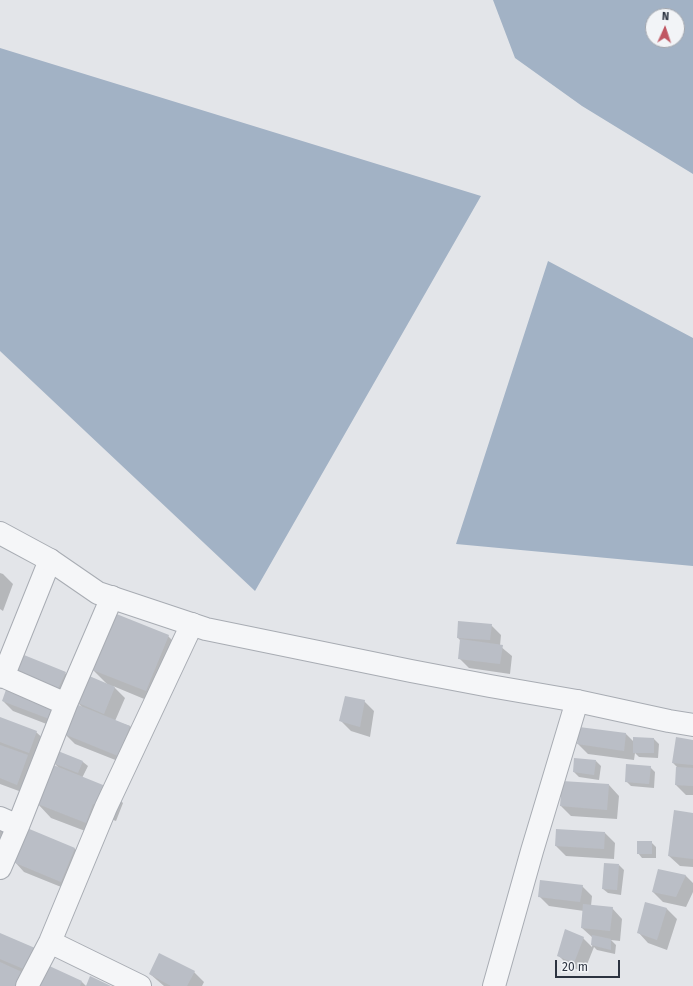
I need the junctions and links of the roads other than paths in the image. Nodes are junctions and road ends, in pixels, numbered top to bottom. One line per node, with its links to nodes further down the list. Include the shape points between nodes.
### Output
1 (0, 533): 2 (street)
2 (50, 560): 3 (street, via 98,594); 5 (street)
3 (112, 597): 4 (street); 7 (street)
4 (192, 624): 6 (street, via 270,643); 11 (street, via 106,807)
5 (1, 676): 7 (street)
6 (577, 701): 8 (street); 14 (street)
7 (66, 704): 9 (street)
8 (693, 725)
9 (9, 822): 10 (street)
10 (0, 868)
11 (50, 942): 12 (street); 13 (street)
12 (27, 986)
13 (140, 986)
14 (494, 986)

